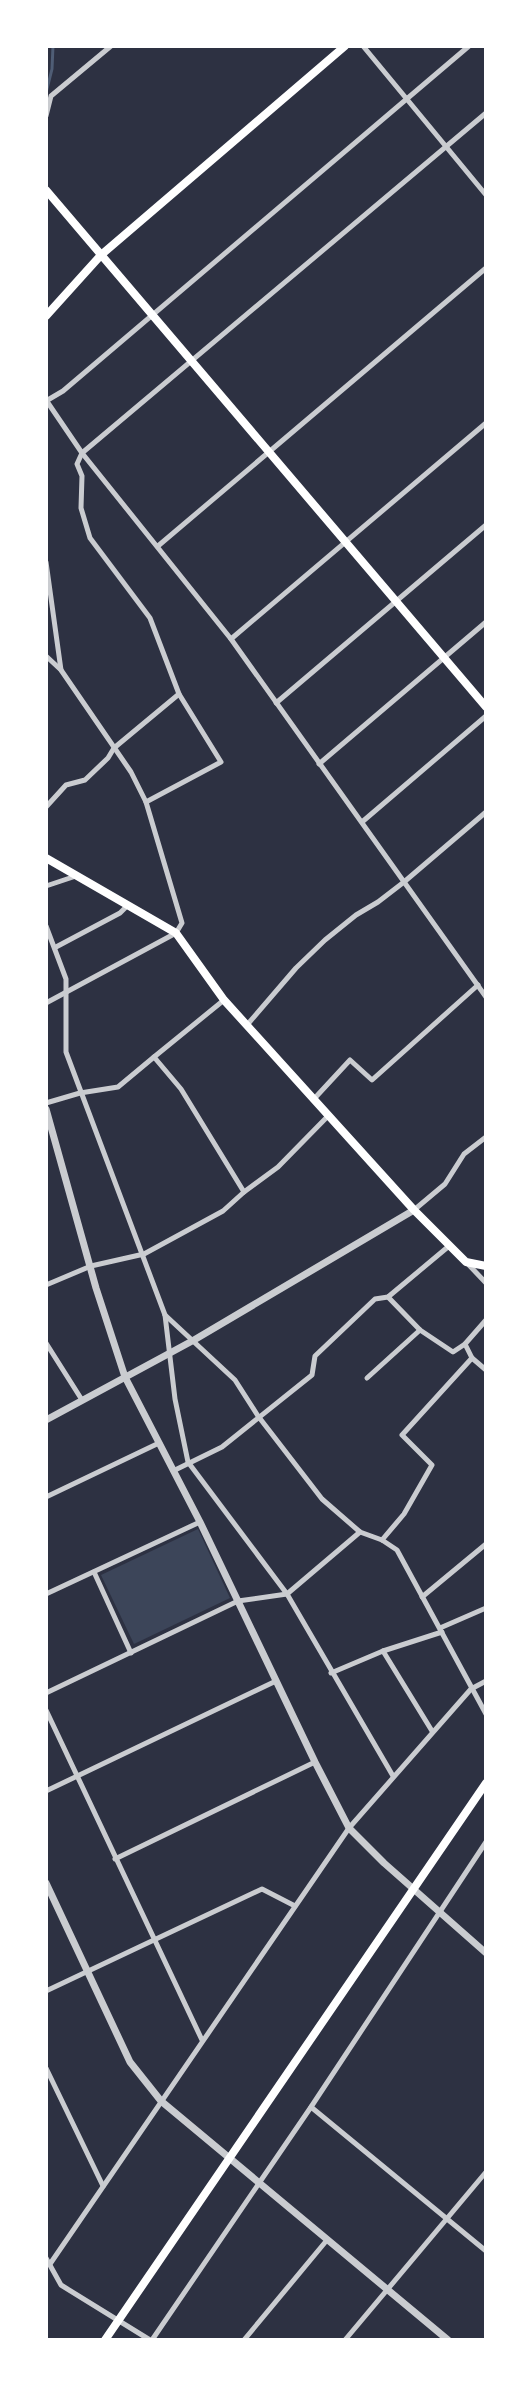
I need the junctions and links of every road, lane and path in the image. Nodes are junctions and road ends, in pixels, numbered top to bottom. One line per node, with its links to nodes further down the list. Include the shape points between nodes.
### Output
1 (111, 46): 7 (street, via 51,96)
2 (345, 46): 11 (main road)
3 (363, 46): 5 (street)
4 (469, 46): 5 (street)
5 (406, 99): 8 (street); 13 (street)
6 (486, 113): 8 (street)
7 (46, 116)
8 (445, 146): 10 (street); 15 (street)
9 (46, 190): 11 (main road)
10 (486, 195)
11 (101, 255): 13 (main road); 14 (main road)
12 (486, 268): 18 (street)
13 (153, 315): 15 (main road); 16 (street, via 63,392)
14 (46, 316)
15 (191, 361): 18 (main road); 19 (street)
16 (47, 401): 19 (street)
17 (486, 423): 21 (street)
18 (268, 451): 21 (main road); 22 (street)
19 (82, 453): 22 (street); 30 (street, via 77,464 82,476 81,508 90,538 150,618)
20 (486, 525): 24 (street)
21 (346, 542): 24 (main road); 26 (street)
22 (158, 546): 26 (street)
23 (46, 562): 29 (street)
24 (396, 602): 28 (main road); 31 (street)
25 (486, 622): 28 (street)
26 (231, 639): 31 (street)
27 (46, 656): 29 (street)
28 (444, 657): 32 (main road); 35 (street)
29 (61, 670): 34 (street)
30 (179, 694): 34 (street); 36 (street, via 221,762)
31 (276, 703): 35 (street)
32 (486, 707)
33 (486, 716): 39 (street)
34 (114, 748): 36 (street); 37 (street, via 85,780 66,785)
35 (319, 764): 39 (street)
36 (146, 802): 46 (street, via 182,923)
37 (46, 807)
38 (486, 812): 42 (street)
39 (362, 822): 42 (street)
40 (46, 858): 41 (main road)
41 (76, 876): 43 (street); 44 (main road)
42 (404, 882): 48 (street); 53 (street, via 325,940)
43 (46, 886)
44 (128, 905): 46 (main road); 47 (street)
45 (46, 926): 47 (street)
46 (176, 933): 49 (street); 51 (main road)
47 (56, 947): 49 (street)
48 (478, 985): 50 (street); 56 (street, via 372,1080 350,1060)
49 (67, 992): 52 (street); 55 (street, via 66,1052)
50 (486, 997)
51 (224, 1000): 53 (main road); 54 (street)
52 (46, 1003)
53 (247, 1025): 56 (main road)
54 (154, 1056): 55 (street, via 118,1088); 61 (street, via 181,1089)
55 (80, 1093): 57 (street); 64 (street)
56 (313, 1100): 59 (main road)
57 (46, 1103)
58 (46, 1109): 66 (street)
59 (328, 1116): 61 (street, via 278,1167); 62 (main road)
60 (486, 1137): 62 (street, via 464,1154 445,1184)
61 (244, 1192): 64 (street, via 223,1211)
62 (414, 1210): 63 (main road); 74 (street)
63 (449, 1246): 65 (main road); 70 (street)
64 (144, 1254): 66 (street); 71 (street)
65 (466, 1262): 67 (main road); 68 (street)
66 (91, 1266): 69 (street); 80 (street)
67 (486, 1266)
68 (486, 1283)
69 (46, 1285)
70 (388, 1297): 73 (street); 83 (street, via 375,1299 315,1356 312,1375)
71 (165, 1315): 74 (street); 77 (street)
72 (486, 1320): 76 (street)
73 (420, 1330): 76 (street, via 453,1352); 81 (street)
74 (194, 1340): 77 (street); 83 (street, via 235,1380)
75 (46, 1343): 82 (street)
76 (465, 1344): 78 (street)
77 (169, 1353): 80 (street); 86 (street)
78 (472, 1358): 79 (street); 91 (street, via 402,1435 432,1465 404,1514)
79 (486, 1370)
80 (125, 1377): 82 (street); 85 (street)
81 (367, 1378)
82 (82, 1400): 84 (street)
83 (258, 1416): 86 (street, via 222,1447); 90 (street, via 322,1499)
84 (46, 1419)
85 (159, 1443): 87 (street); 88 (street)
86 (188, 1462): 87 (street); 95 (street)
87 (173, 1471): 89 (street)
88 (46, 1497)
89 (200, 1522): 93 (street); 97 (street)
90 (360, 1532): 91 (street); 95 (street)
91 (382, 1540): 96 (street, via 397,1550)
92 (486, 1544): 96 (street)
93 (94, 1572): 94 (street); 101 (street)
94 (46, 1594)
95 (287, 1594): 97 (street); 102 (street)
96 (422, 1597): 99 (street)
97 (238, 1601): 101 (street); 103 (street)
98 (486, 1608): 99 (street)
99 (441, 1630): 100 (street); 105 (street)
100 (383, 1651): 102 (street); 109 (street)
101 (131, 1653): 106 (street)
102 (331, 1673): 112 (street)
103 (276, 1681): 110 (street); 111 (street)
104 (486, 1681): 105 (street)
105 (471, 1689): 108 (street); 109 (street)
106 (46, 1693)
107 (46, 1710): 111 (street)
108 (486, 1714)
109 (432, 1731): 112 (street)
110 (315, 1762): 115 (street); 117 (street)
111 (77, 1775): 114 (street); 117 (street)
112 (393, 1776): 115 (street)
113 (486, 1783): 119 (main road)
114 (46, 1791)
115 (349, 1828): 119 (street); 122 (street)
116 (486, 1842): 123 (street)
117 (115, 1859): 124 (street)
118 (46, 1883): 120 (street)
119 (413, 1890): 123 (street); 132 (main road)
120 (55, 1901): 121 (street); 126 (street)
121 (46, 1904)
122 (295, 1906): 124 (street, via 262,1889); 128 (street)
123 (440, 1912): 125 (street); 131 (street)
124 (153, 1941): 126 (street); 128 (street)
125 (485, 1950)
126 (89, 1971): 127 (street); 130 (street, via 130,2062)
127 (46, 1991)
128 (202, 2040): 130 (street)
129 (46, 2068): 135 (street)
130 (161, 2101): 132 (street); 135 (street)
131 (311, 2107): 134 (street); 136 (street)
132 (228, 2158): 134 (street); 142 (main road)
133 (486, 2172): 136 (street)
134 (258, 2182): 137 (street); 144 (street)
135 (103, 2186): 140 (street)
136 (446, 2219): 138 (street); 141 (street)
137 (327, 2240): 141 (street); 145 (street)
138 (486, 2250)
139 (46, 2258): 140 (street)
140 (50, 2264): 142 (street, via 61,2284)
141 (388, 2288): 146 (street); 147 (street)
142 (119, 2319): 143 (main road); 144 (street)
143 (105, 2340)
144 (151, 2340)
145 (244, 2340)
146 (345, 2340)
147 (448, 2340)

